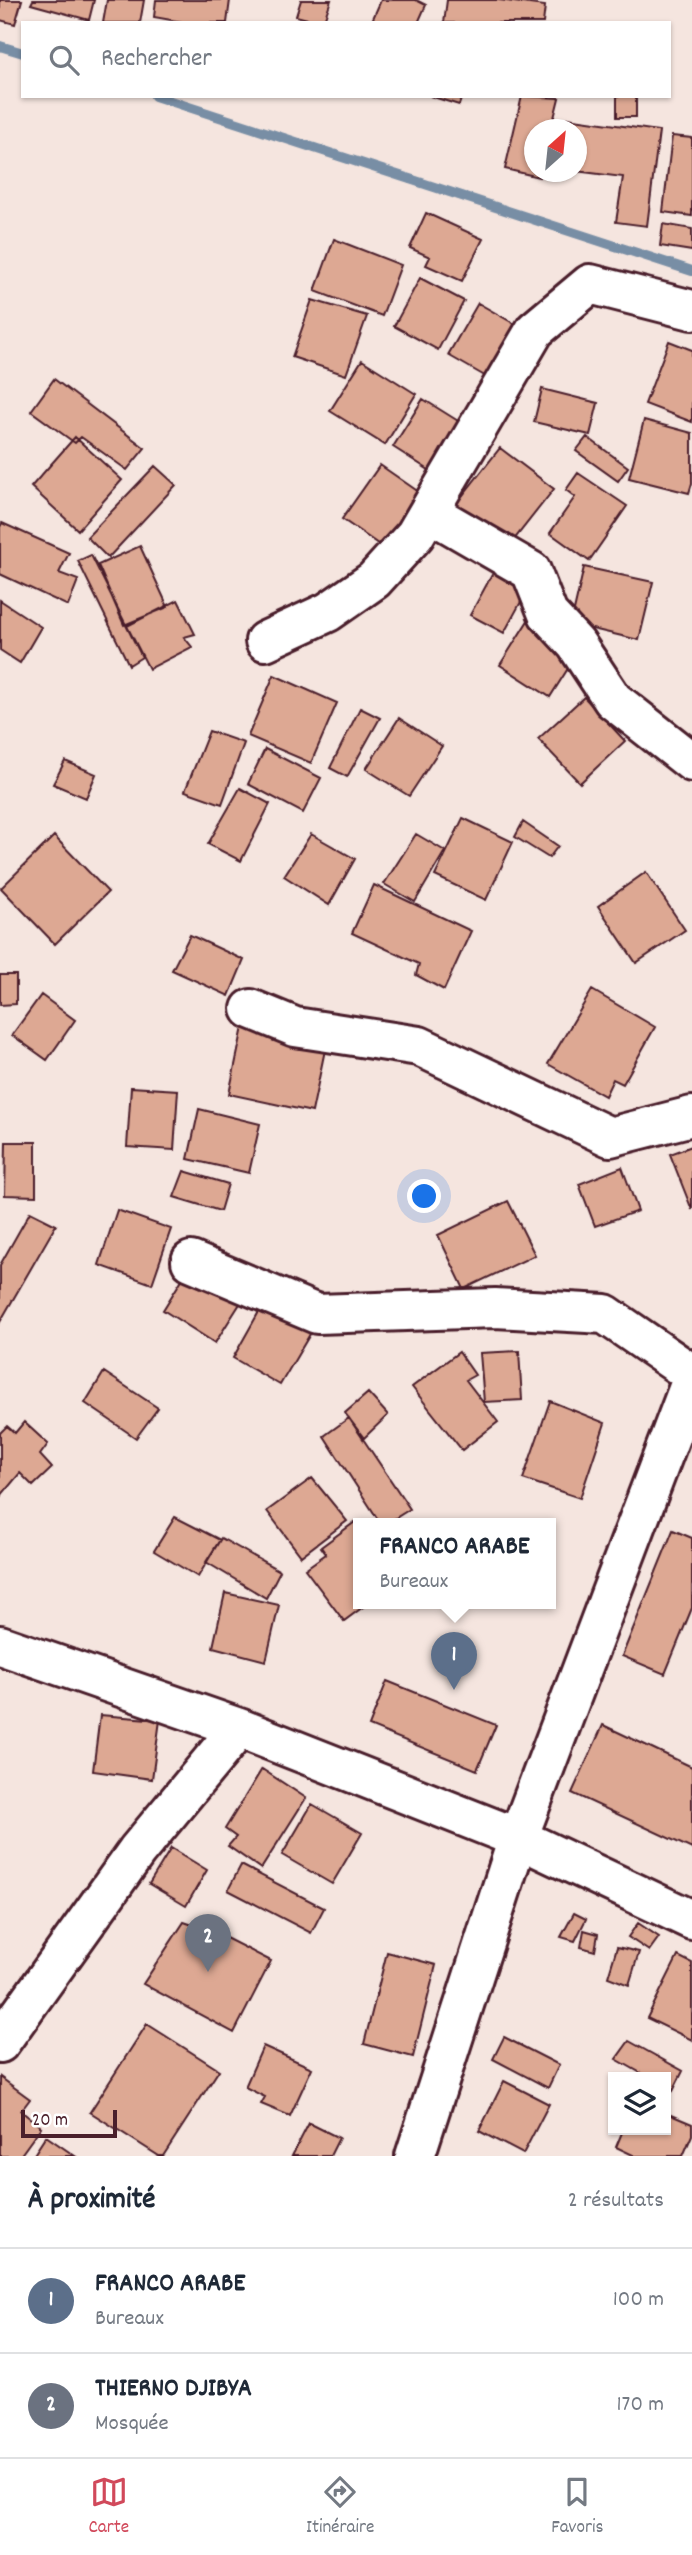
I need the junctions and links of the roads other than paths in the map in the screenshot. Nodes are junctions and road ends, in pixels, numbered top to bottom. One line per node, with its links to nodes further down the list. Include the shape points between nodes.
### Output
1 (692, 310): 2 (street, via 590,284 535,330)
2 (429, 512): 3 (street, via 415,535 374,580 328,612); 4 (street, via 531,571 548,614 576,644 613,700)
3 (265, 641)
4 (692, 762)
5 (251, 1009): 6 (street, via 295,1027 419,1046 610,1137)
6 (692, 1116)
7 (191, 1261): 8 (street, via 317,1314 495,1308 605,1314)
8 (692, 1376): 11 (street)
9 (0, 1645): 10 (street)
10 (239, 1728): 11 (street); 13 (street, via 138,1851)
11 (518, 1838): 12 (street); 14 (street)
12 (692, 1920)
13 (0, 2043)
14 (429, 2149)

